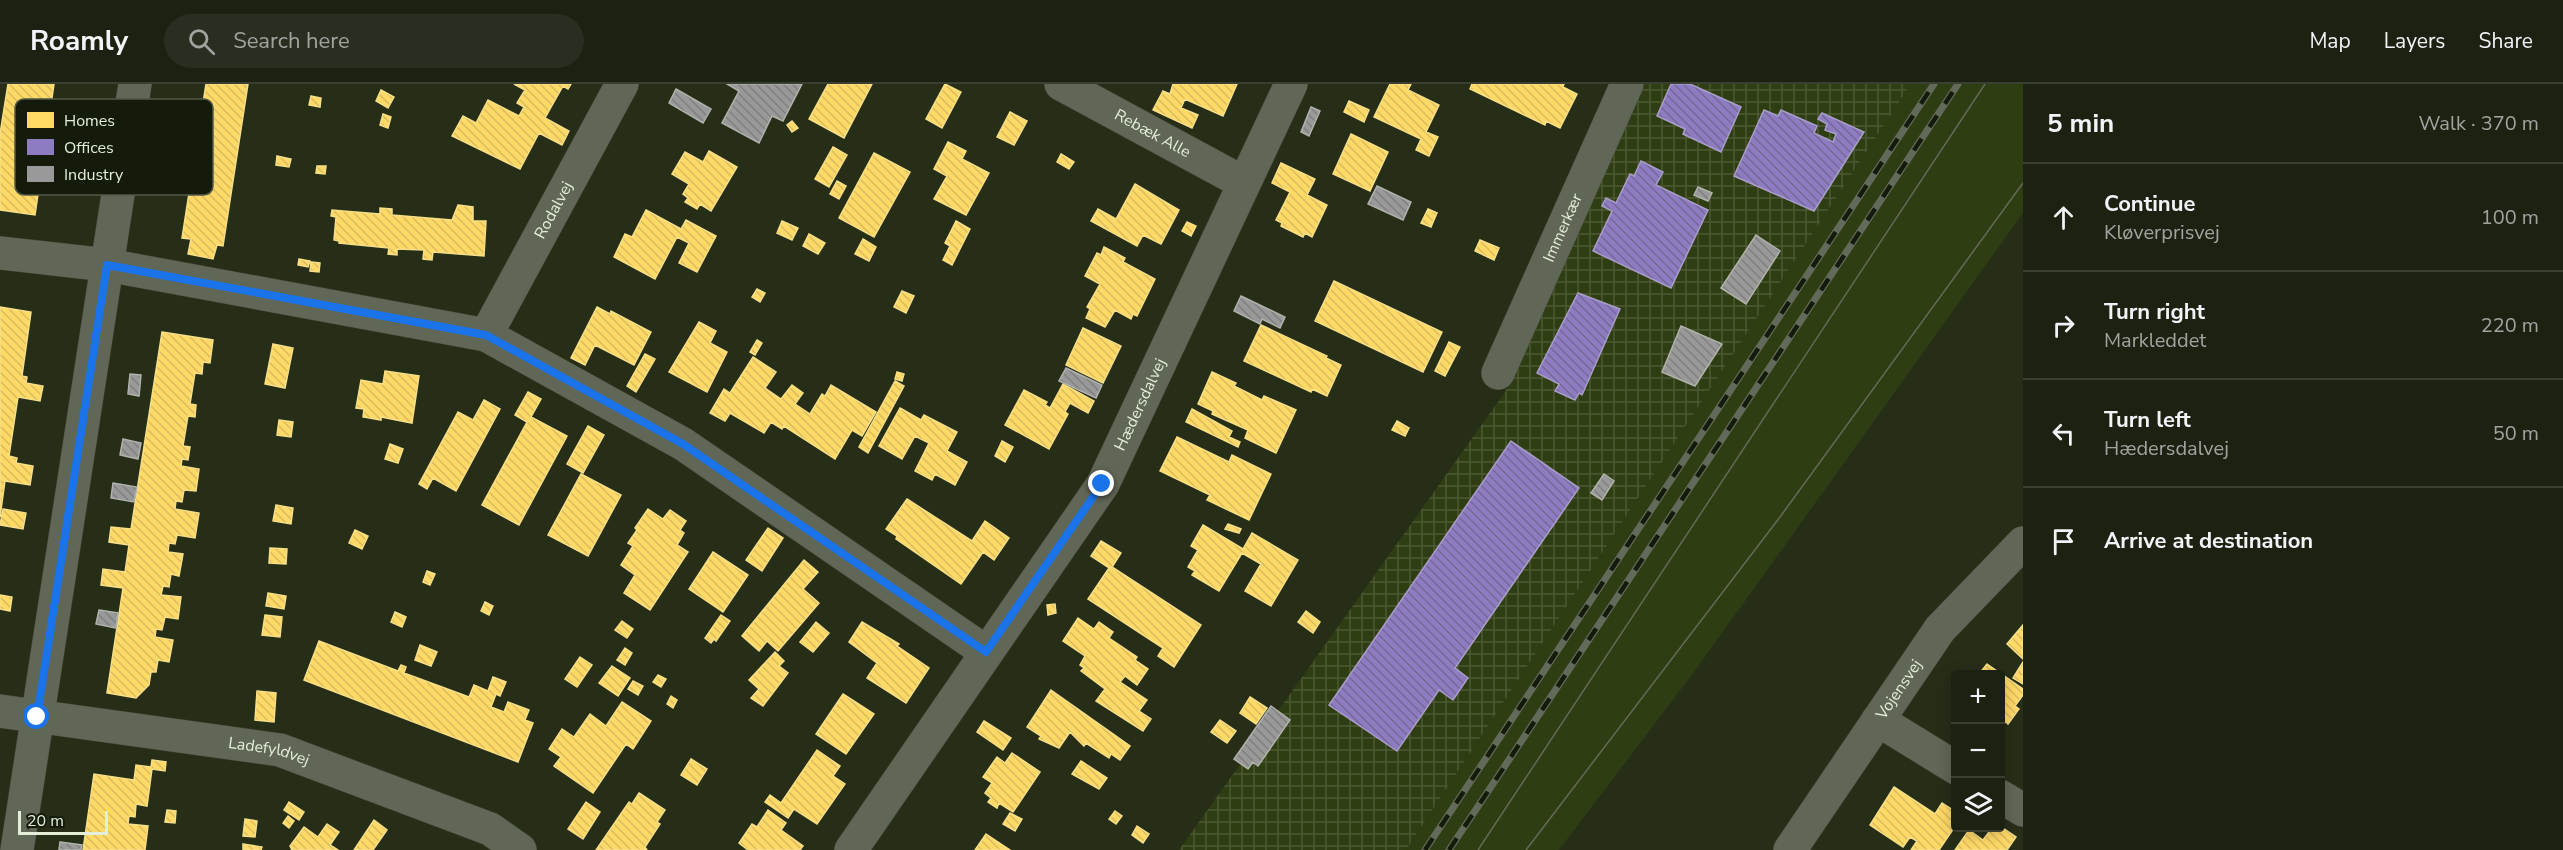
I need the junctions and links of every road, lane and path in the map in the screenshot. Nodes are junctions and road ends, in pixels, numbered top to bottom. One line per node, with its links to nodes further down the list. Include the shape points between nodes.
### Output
1 (135, 84): 6 (street)
2 (622, 84): 11 (street, Rodalvej)
3 (1061, 84): 7 (street, Rebæk Alle)
4 (1291, 84): 7 (street, Hædersdalvej)
5 (1627, 84): 12 (street, Immerkær)
6 (133, 99)
7 (1244, 183): 14 (street, Hædersdalvej, via 1102,484)
8 (118, 195): 10 (street)
9 (0, 253): 10 (street)
10 (107, 265): 11 (street); 16 (street)
11 (486, 335): 14 (street, via 683,444)
12 (1498, 373)
13 (2023, 543): 17 (street, Vojensvej, via 1940,629)
14 (986, 652): 23 (street, Hædersdalvej)
15 (0, 711): 16 (street, Ladefyldvej)
16 (37, 717): 21 (street); 22 (street, Ladefyldvej, via 280,750 490,830)
17 (1878, 720): 18 (street); 24 (street, Vojensvej)
18 (1951, 765)
19 (2005, 799): 20 (street)
20 (2023, 810)
21 (17, 850)
22 (520, 850)
23 (851, 850)
24 (1790, 850)

